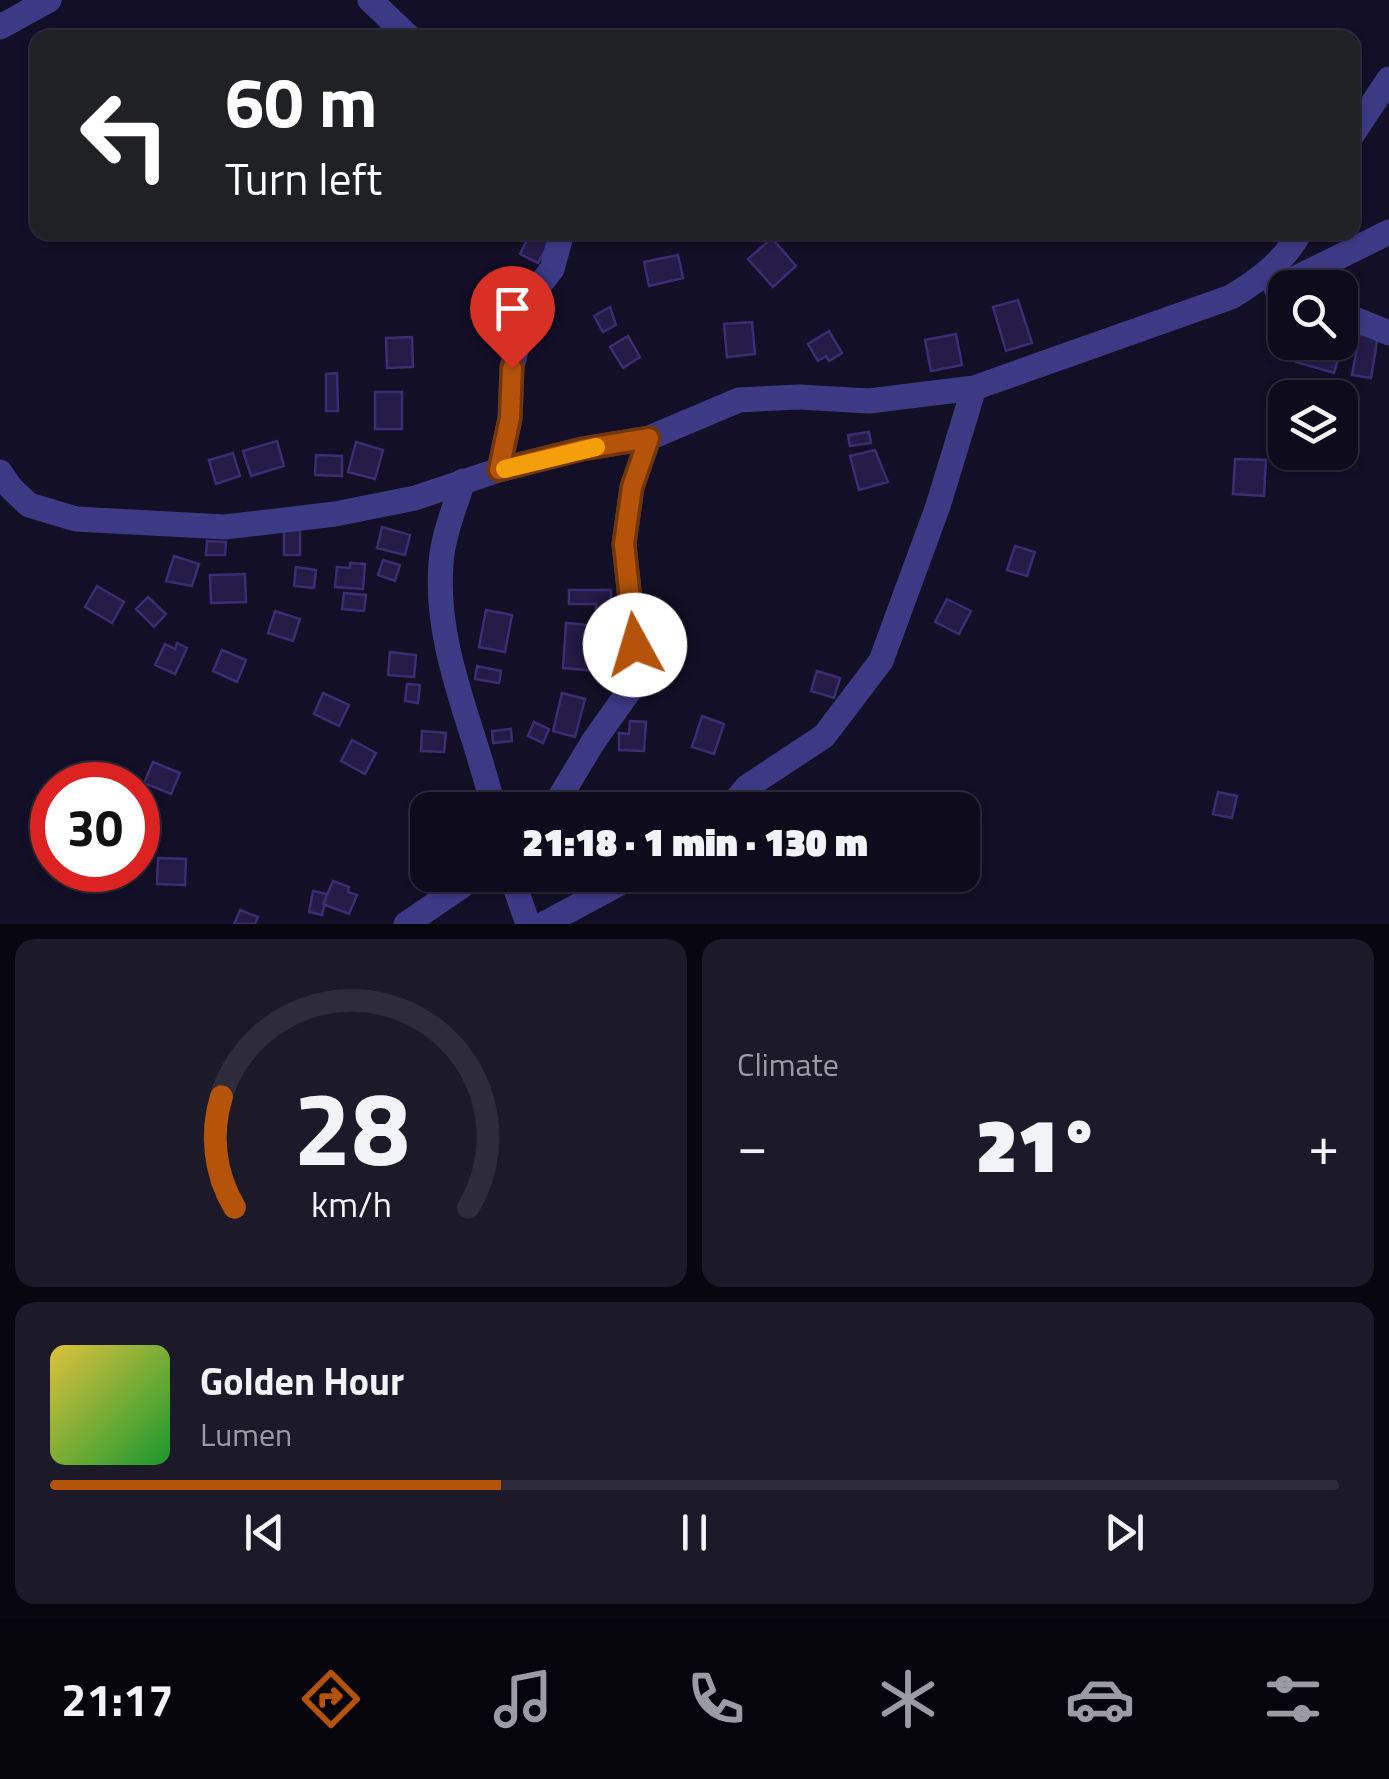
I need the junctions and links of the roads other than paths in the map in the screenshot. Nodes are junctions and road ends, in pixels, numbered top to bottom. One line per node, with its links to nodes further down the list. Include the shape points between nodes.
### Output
1 (49, 0): 3 (street)
2 (370, 0): 4 (street)
3 (0, 27)
4 (402, 30)
5 (1389, 79): 6 (street)
6 (1360, 123)
7 (1389, 232): 11 (street)
8 (560, 240): 17 (street, via 552,270 529,299)
9 (1296, 240): 10 (street)
10 (1282, 270)
11 (1307, 270)
12 (1268, 287): 15 (street)
13 (1358, 320): 14 (street)
14 (1389, 333)
15 (974, 388): 16 (street, via 869,401 739,400); 22 (street, via 881,661 824,736)
16 (649, 438): 17 (street); 21 (street, via 632,487 624,544 634,684)
17 (499, 470): 19 (street)
18 (0, 472): 19 (street, via 29,504 76,519 225,527 334,514)
19 (463, 481): 20 (street, via 441,560 441,604 449,660)
20 (490, 792)
21 (563, 792)
22 (743, 792)
23 (453, 892): 26 (street)
24 (517, 892): 27 (street)
25 (603, 892): 28 (street)
26 (406, 924)
27 (528, 924)
28 (544, 924)

